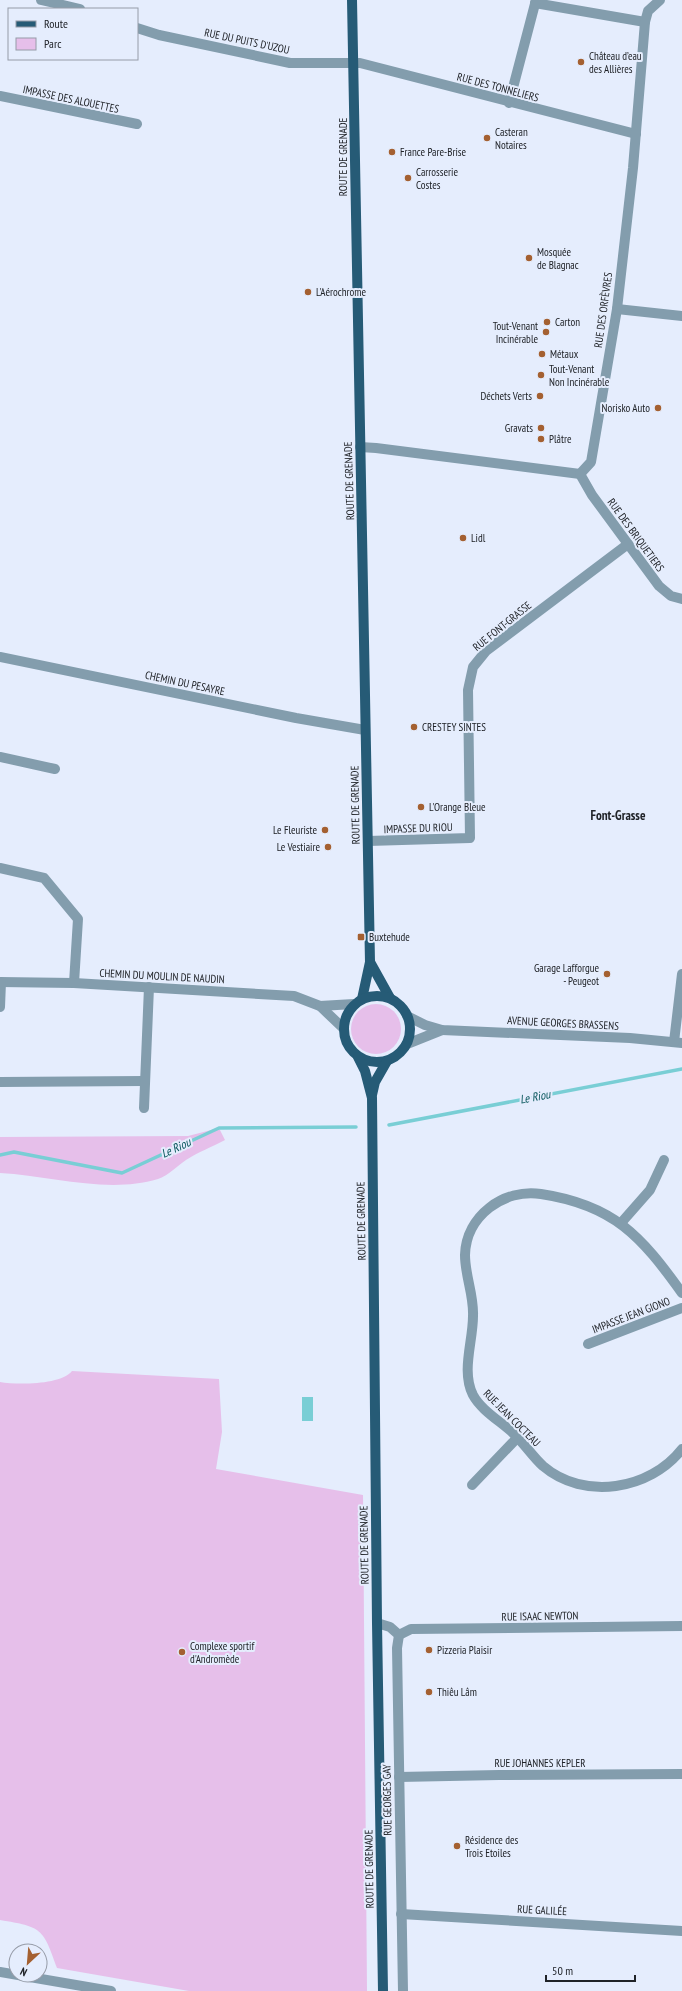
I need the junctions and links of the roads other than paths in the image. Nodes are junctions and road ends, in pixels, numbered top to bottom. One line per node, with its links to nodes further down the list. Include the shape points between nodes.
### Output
1 (41, 0): 5 (street)
2 (352, 0): 8 (main road, ROUTE DE GRENADE)
3 (660, 0): 6 (street, RUE DES ORFÈVRES, via 648,11)
4 (536, 2): 6 (street); 10 (street)
5 (76, 8)
6 (644, 22): 12 (street, RUE DES ORFÈVRES)
7 (138, 28): 8 (street, RUE DU PUITS D'UZOU, via 290,63)
8 (354, 63): 10 (street, RUE DES TONNELIERS); 15 (main road, ROUTE DE GRENADE)
9 (0, 96): 11 (street, IMPASSE DES ALOUETTES)
10 (509, 103): 12 (street, RUE DES TONNELIERS)
11 (137, 124)
12 (636, 134): 13 (street, RUE DES ORFÈVRES)
13 (617, 309): 14 (street); 16 (street, RUE DES ORFÈVRES, via 591,462)
14 (682, 316)
15 (360, 447): 16 (street); 20 (main road, ROUTE DE GRENADE)
16 (580, 474): 17 (street, RUE DES BRIQUETIERS)
17 (628, 544): 18 (street, RUE DES BRIQUETIERS, via 659,586 671,596); 23 (street, RUE FONT-GRASSE, via 486,651 473,667 468,690)
18 (682, 599)
19 (0, 657): 20 (street, CHEMIN DU PESAYRE)
20 (365, 730): 24 (main road, ROUTE DE GRENADE)
21 (0, 757): 22 (street)
22 (56, 769)
23 (470, 838): 24 (street, IMPASSE DU RIOU)
24 (368, 841): 26 (main road, ROUTE DE GRENADE)
25 (0, 868): 29 (street, via 44,878 78,919)
26 (370, 962): 31 (main road); 32 (main road)
27 (682, 974): 38 (street)
28 (1, 982): 29 (street, CHEMIN DU MOULIN DE NAUDIN); 34 (street)
29 (74, 983): 30 (street, CHEMIN DU MOULIN DE NAUDIN)
30 (149, 987): 33 (street, CHEMIN DU MOULIN DE NAUDIN, via 294,996); 42 (street)
31 (390, 998): 32 (main road, via 376,996); 35 (main road, via 400,1005)
32 (358, 1001): 33 (street, CHEMIN DU MOULIN DE NAUDIN); 36 (main road, via 346,1015)
33 (320, 1006): 36 (street, CHEMIN DU MOULIN DE NAUDIN)
34 (0, 1007)
35 (407, 1016): 37 (street, AVENUE GEORGES BRASSENS); 39 (main road, via 410,1030)
36 (343, 1028): 40 (main road, via 346,1042)
37 (442, 1030): 38 (street, AVENUE GEORGES BRASSENS); 39 (street, AVENUE GEORGES BRASSENS)
38 (678, 1042)
39 (407, 1044): 41 (main road, via 396,1056)
40 (358, 1057): 41 (main road, via 372,1062); 44 (main road, via 365,1071)
41 (387, 1061): 44 (main road, via 375,1082)
42 (144, 1081): 43 (street); 45 (street)
43 (0, 1082)
44 (372, 1098): 54 (main road, ROUTE DE GRENADE)
45 (144, 1108)
46 (664, 1160): 47 (street, via 650,1190)
47 (621, 1223): 48 (street, RUE JEAN COCTEAU, via 660,1263); 51 (street, RUE JEAN COCTEAU, via 600,1210 575,1201 533,1192 498,1200 484,1211 468,1238 465,1254 474,1315 468,1356 470,1385 482,1406)
48 (682, 1293)
49 (682, 1308): 50 (street, IMPASSE JEAN GIONO)
50 (588, 1344)
51 (518, 1437): 52 (street, RUE JEAN COCTEAU, via 544,1466 556,1474 576,1483 599,1487 622,1486 643,1479 661,1470); 53 (street)
52 (682, 1449)
53 (472, 1485)
54 (377, 1623): 56 (street, via 390,1627); 63 (main road, ROUTE DE GRENADE)
55 (682, 1626): 56 (street, RUE ISAAC NEWTON, via 411,1629)
56 (399, 1635): 58 (street, RUE GEORGES GAY)
57 (682, 1774): 58 (street, RUE JOHANNES KEPLER)
58 (399, 1777): 59 (street, RUE GEORGES GAY)
59 (401, 1914): 60 (street, RUE GALILÉE); 64 (street, RUE GEORGES GAY)
60 (682, 1931)
61 (0, 1972): 62 (street)
62 (111, 1991)
63 (383, 1991)
64 (403, 1991)

